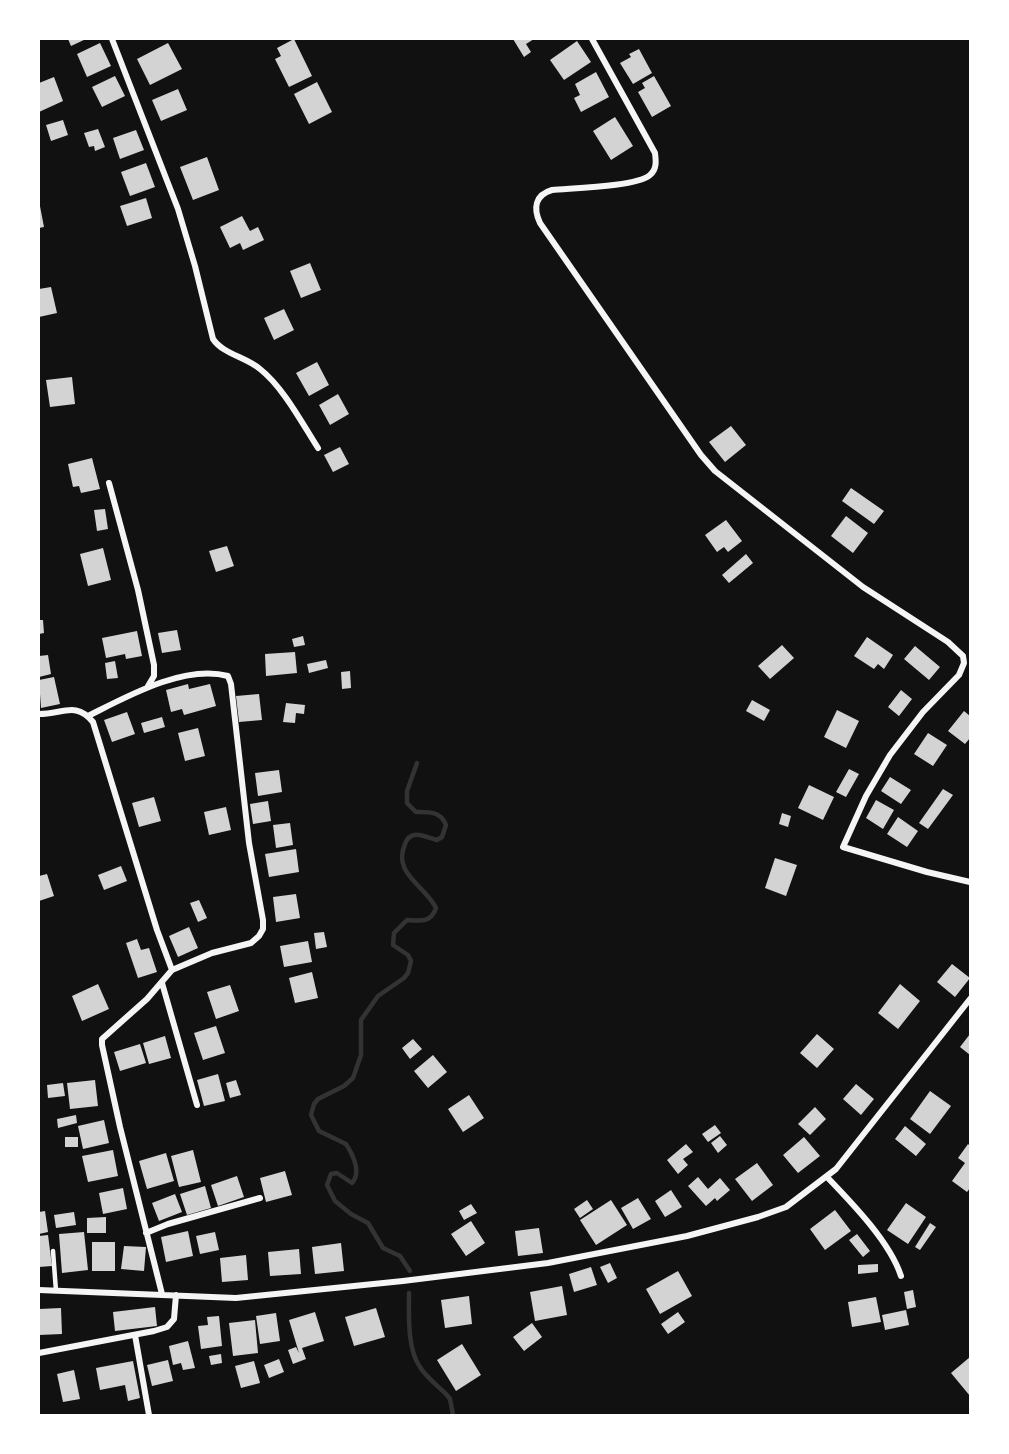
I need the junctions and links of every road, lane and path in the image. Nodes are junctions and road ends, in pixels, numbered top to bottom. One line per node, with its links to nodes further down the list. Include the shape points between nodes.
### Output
1 (112, 39): 3 (street, via 178,209 213,339 270,379)
2 (592, 39): 8 (street, via 655,153 655,169 633,182 545,192 537,200 540,223 715,471 863,587 948,642 963,656 958,675 890,755 866,795 843,847)
3 (318, 448)
4 (109, 483): 5 (street, via 154,665 154,676)
5 (148, 686): 7 (street); 9 (street, via 188,676 228,676 263,920 263,929 250,943)
6 (39, 714): 7 (street, via 77,709)
7 (88, 716): 9 (street)
8 (970, 882)
9 (172, 970): 10 (street)
10 (162, 983): 12 (street); 15 (street, via 102,1039)
11 (970, 999): 13 (street)
12 (197, 1105)
13 (827, 1177): 17 (street, via 895,1259); 21 (street, via 786,1207 758,1217 622,1250 548,1263 236,1298)
14 (260, 1198): 15 (street)
15 (146, 1233): 20 (street)
16 (53, 1251): 19 (lane)
17 (901, 1276)
18 (39, 1290): 19 (street)
19 (57, 1291): 20 (street)
20 (162, 1294): 21 (street)
21 (176, 1295): 22 (street, via 173,1322)
22 (135, 1335): 23 (street); 24 (street)
23 (39, 1353)
24 (149, 1415)

